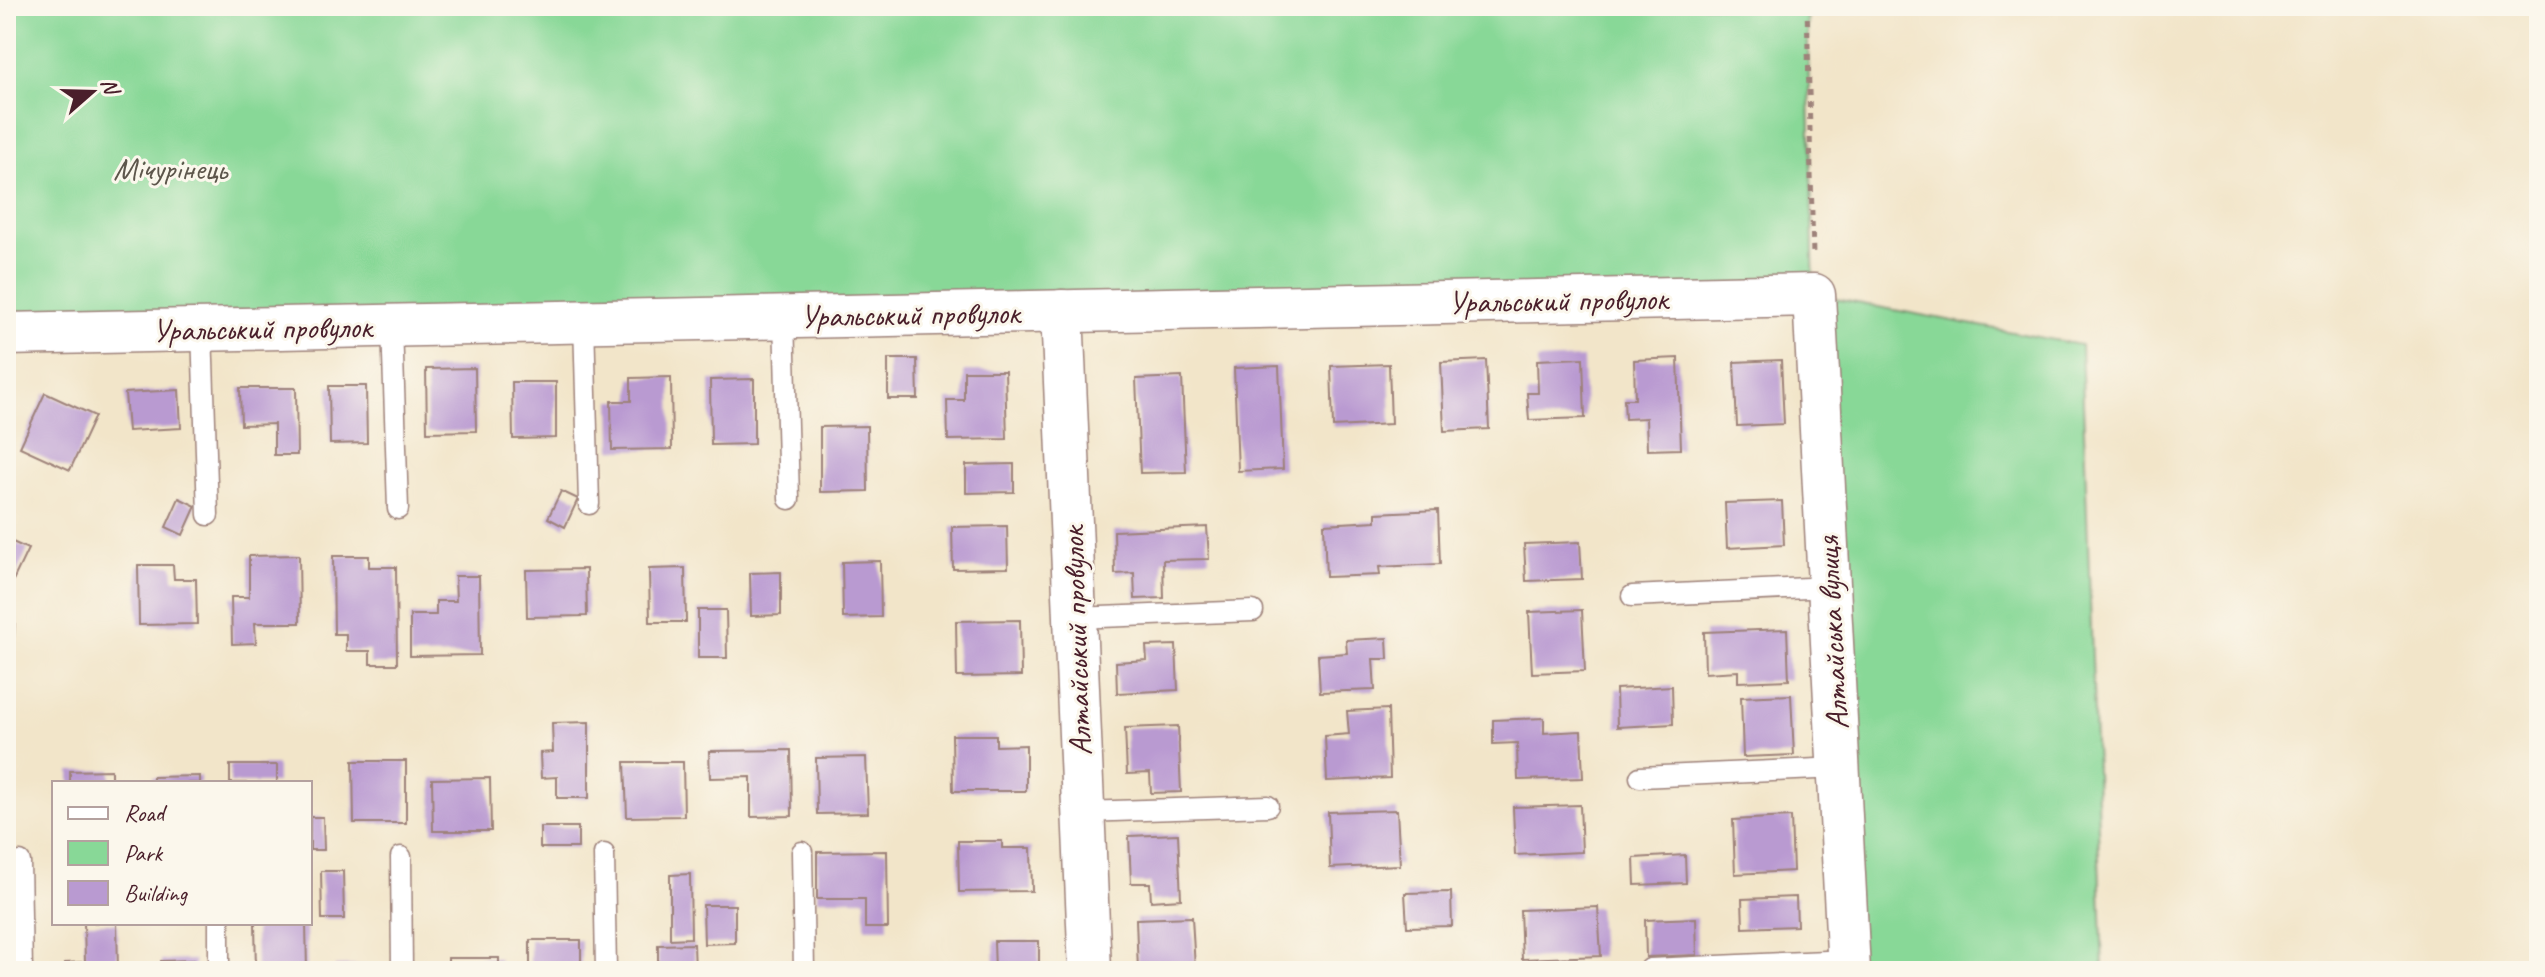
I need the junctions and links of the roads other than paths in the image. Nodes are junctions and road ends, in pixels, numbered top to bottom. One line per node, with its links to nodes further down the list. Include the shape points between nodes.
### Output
1 (1814, 295): 2 (street, Уральський провулок); 12 (street, Алтайська вулиця)
2 (1062, 311): 3 (street, Уральський провулок); 15 (street, Алтайський провулок)
3 (784, 317): 4 (street, Уральський провулок); 8 (lane)
4 (584, 321): 5 (street, Уральський провулок); 9 (lane)
5 (392, 325): 6 (street, Уральський провулок); 10 (lane)
6 (202, 329): 7 (street, Уральський провулок); 11 (lane)
7 (6, 334)
8 (789, 499)
9 (589, 504)
10 (398, 509)
11 (208, 515)
12 (1830, 587): 13 (lane); 16 (street, Алтайська вулиця)
13 (1632, 596)
14 (1253, 611): 15 (lane)
15 (1075, 618): 19 (street, Алтайський провулок)
16 (1839, 768): 17 (lane); 25 (street, Алтайська вулиця)
17 (1640, 777)
18 (1268, 806): 19 (lane)
19 (1083, 812): 32 (street, Алтайський провулок)
20 (802, 852): 31 (lane)
21 (604, 854): 30 (lane)
22 (401, 857): 29 (lane)
23 (20, 862): 27 (lane)
24 (219, 925): 28 (lane)
25 (1849, 966): 26 (lane)
26 (1650, 969)
27 (22, 971)
28 (219, 971)
29 (402, 971)
30 (606, 971)
31 (804, 971)
32 (1090, 971)

